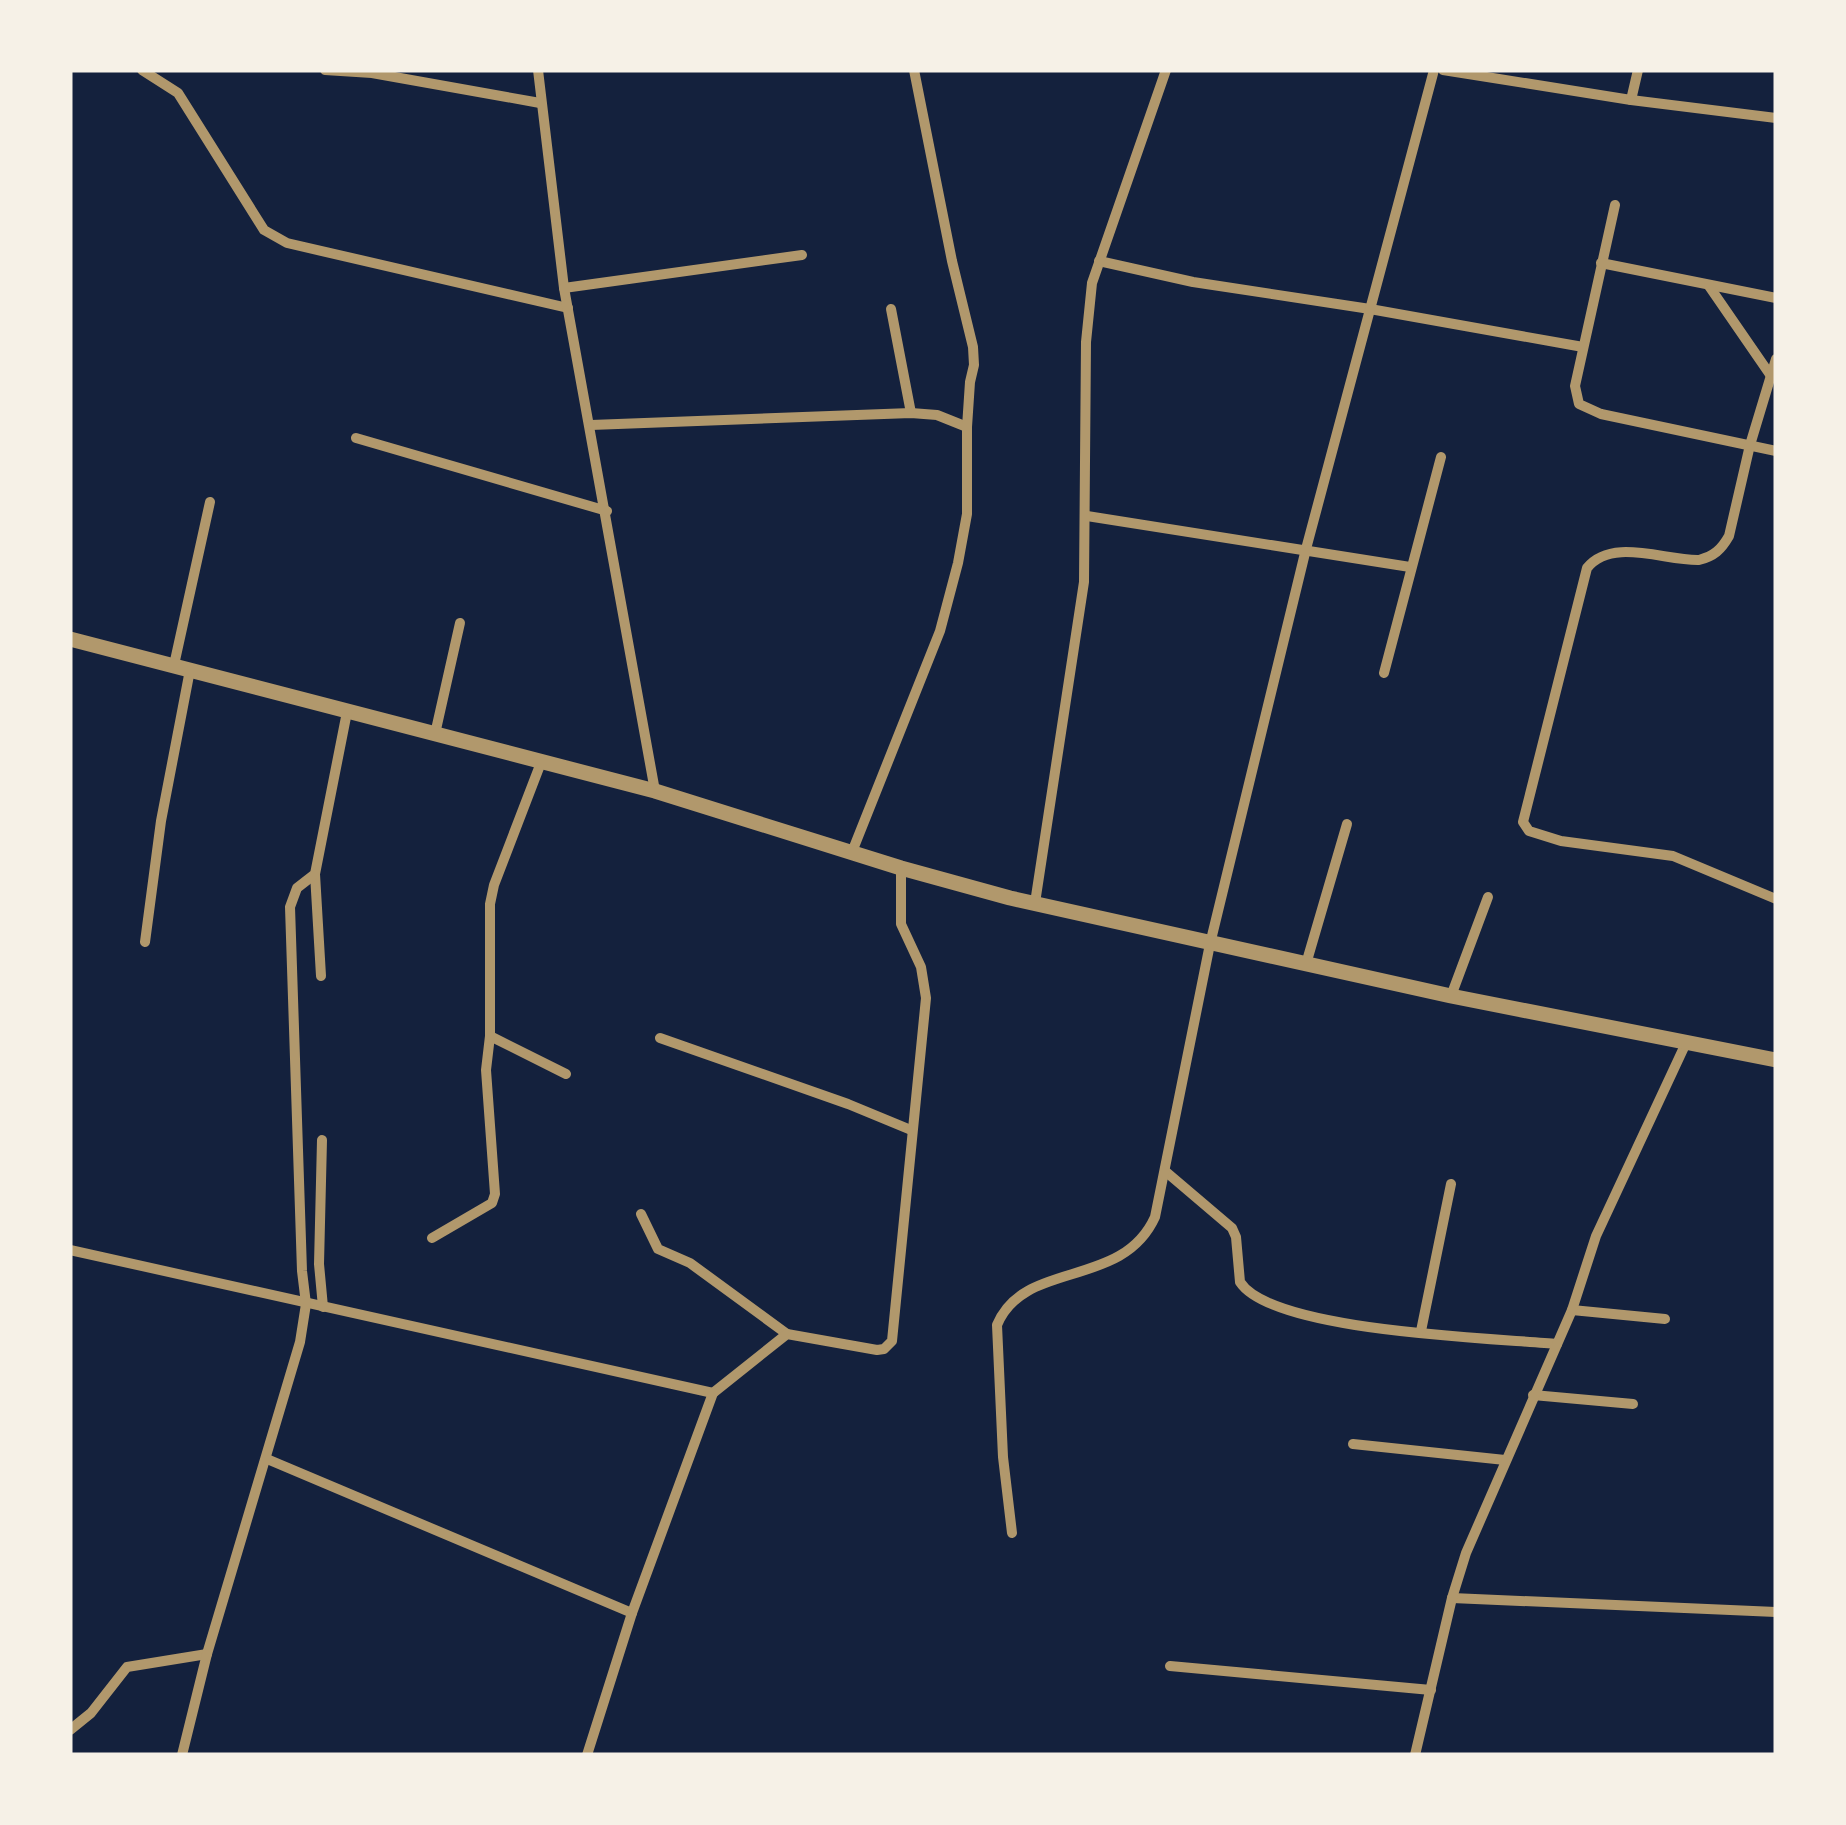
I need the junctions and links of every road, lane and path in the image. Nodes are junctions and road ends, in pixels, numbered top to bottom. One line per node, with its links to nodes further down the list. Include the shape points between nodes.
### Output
1 (142, 70): 19 (street, via 178,93 264,230 286,242)
2 (325, 70): 10 (street)
3 (538, 70): 10 (street)
4 (914, 70): 27 (street, via 973,346)
5 (1166, 70): 14 (street)
6 (1434, 70): 20 (street)
7 (1443, 70): 9 (street)
8 (1638, 70): 9 (street)
9 (1631, 100): 11 (street)
10 (540, 103): 17 (street)
11 (1776, 118)
12 (1615, 205): 15 (street)
13 (802, 256): 17 (street)
14 (1099, 261): 20 (street); 34 (street, via 1086,342)
15 (1602, 263): 16 (street); 22 (street)
16 (1708, 285): 18 (street); 24 (street)
17 (564, 288): 19 (street)
18 (1776, 298)
19 (568, 308): 26 (street)
20 (1370, 308): 22 (street); 35 (street)
21 (891, 309): 25 (street)
22 (1583, 347): 29 (street, via 1575,397 1586,408)
23 (1776, 359): 24 (street)
24 (1771, 376): 29 (street)
25 (911, 413): 26 (street); 27 (street)
26 (592, 425): 33 (street)
27 (966, 427): 46 (street, via 967,514 954,580)
28 (356, 438): 33 (street)
29 (1750, 445): 30 (street); 50 (street, via 1729,536 1712,556 1612,552 1587,568 1524,814 1525,828 1536,834 1674,856)
30 (1776, 451)
31 (1441, 456): 36 (street)
32 (210, 502): 39 (street)
33 (607, 511): 44 (street)
34 (1087, 516): 35 (street); 51 (street, via 1084,582)
35 (1306, 550): 36 (street); 53 (street)
36 (1410, 567): 40 (street)
37 (460, 622): 42 (street)
38 (70, 639): 39 (street)
39 (182, 668): 41 (street); 52 (street)
40 (1384, 673)
41 (347, 712): 42 (street); 48 (street)
42 (435, 734): 43 (street)
43 (542, 760): 44 (street); 57 (street, via 490,904)
44 (655, 790): 46 (street)
45 (1346, 824): 54 (street)
46 (852, 852): 47 (street)
47 (901, 868): 51 (street); 62 (street, via 901,924 921,967 926,998)
48 (315, 874): 55 (street); 69 (street, via 297,888 290,907)
49 (1488, 897): 56 (street)
50 (1776, 899)
51 (1035, 902): 53 (street)
52 (145, 942)
53 (1210, 944): 54 (street); 64 (street)
54 (1306, 964): 56 (street)
55 (321, 976)
56 (1451, 996): 59 (street)
57 (490, 1036): 61 (street); 67 (street, via 492,1203)
58 (660, 1038): 62 (street)
59 (1686, 1043): 60 (street); 71 (street, via 1596,1236)
60 (1776, 1060)
61 (566, 1074)
62 (911, 1130): 74 (street, via 892,1342 877,1350)
63 (322, 1140): 70 (street)
64 (1164, 1171): 73 (street, via 1232,1228 1240,1282 1258,1300 1334,1322); 82 (street, via 1150,1229 1124,1257 1019,1294 1004,1308 998,1325)
65 (1451, 1184): 73 (street)
66 (641, 1214): 74 (street, via 658,1249 690,1262)
67 (432, 1238)
68 (70, 1250): 69 (street)
69 (306, 1304): 70 (street); 80 (street)
70 (322, 1307): 76 (street)
71 (1572, 1310): 72 (street); 75 (street)
72 (1665, 1318)
73 (1420, 1331): 75 (street)
74 (787, 1334): 76 (street)
75 (1556, 1344): 77 (street)
76 (713, 1393): 84 (street)
77 (1532, 1395): 78 (street); 81 (street)
78 (1633, 1404)
79 (1353, 1444): 81 (street)
80 (267, 1459): 84 (street); 86 (street)
81 (1504, 1460): 83 (street)
82 (1012, 1533)
83 (1452, 1598): 85 (street); 88 (street)
84 (632, 1612): 91 (street)
85 (1776, 1612)
86 (207, 1654): 89 (street, via 128,1667); 90 (street)
87 (1170, 1666): 88 (street)
88 (1431, 1690): 92 (street)
89 (70, 1730)
90 (182, 1755)
91 (587, 1755)
92 (1415, 1755)

